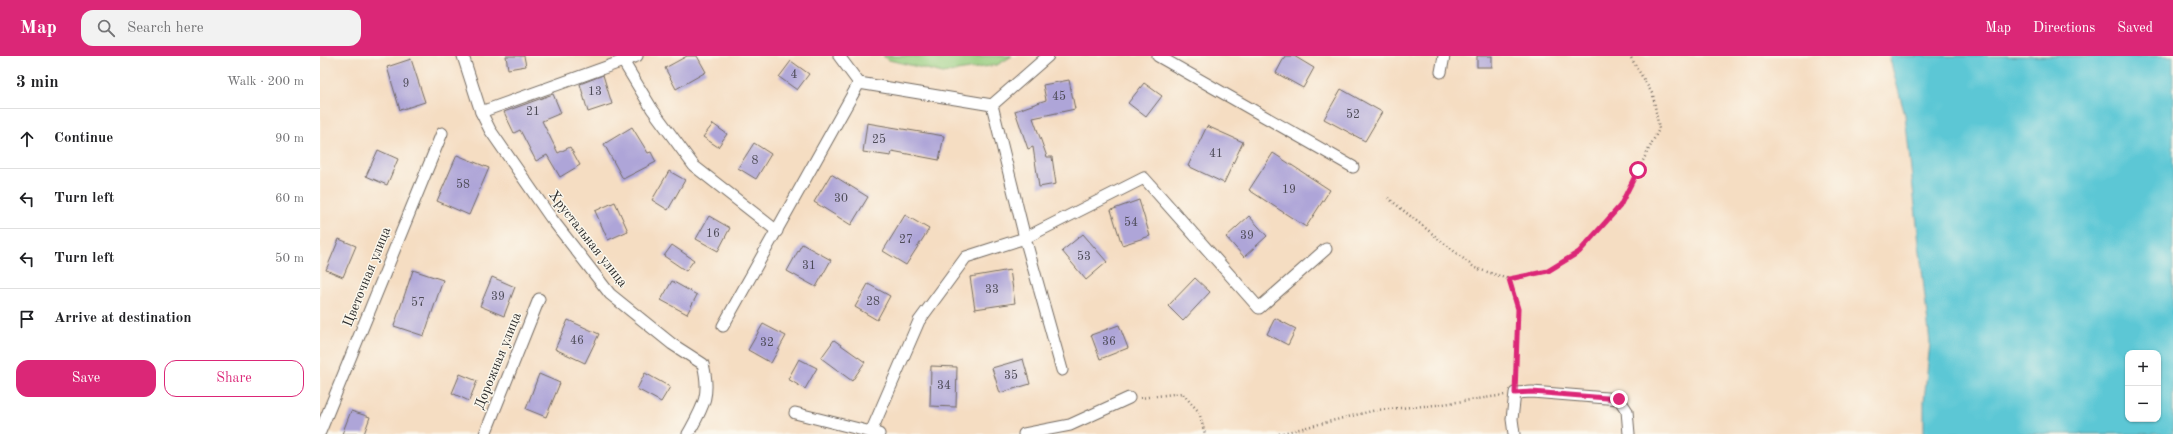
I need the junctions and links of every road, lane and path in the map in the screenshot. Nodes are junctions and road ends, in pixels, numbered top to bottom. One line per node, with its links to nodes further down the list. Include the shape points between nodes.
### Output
1 (463, 56): 12 (street, Хрустальная улица)
2 (637, 56): 8 (street)
3 (839, 56): 10 (street)
4 (1048, 56): 11 (street)
5 (1158, 56): 14 (street)
6 (1444, 56): 9 (street)
7 (1630, 56): 19 (path, via 1653,95 1659,129 1620,206 1579,252 1548,271)
8 (622, 59): 12 (street); 16 (street, via 652,109 694,166)
9 (1441, 72)
10 (859, 83): 11 (street); 16 (street)
11 (992, 105): 17 (street)
12 (481, 112): 30 (street, Хрустальная улица, via 490,130 552,218 610,294 672,344 703,364 708,382 704,404)
13 (442, 133): 27 (street, Цветочная улица)
14 (1353, 167)
15 (1388, 198): 19 (path, via 1475,268)
16 (777, 231): 21 (street)
17 (1025, 238): 18 (street, via 1144,178 1259,308); 22 (street); 28 (street, via 966,257 919,321)
18 (1326, 250)
19 (1509, 279): 23 (path, via 1518,309)
20 (539, 299): 29 (street, Дорожная улица)
21 (723, 326)
22 (1062, 370)
23 (1515, 393): 33 (path, via 1436,405 1376,410); 34 (street, via 1512,419); 35 (street, via 1619,399 1627,412)
24 (1129, 398): 26 (street); 32 (path, via 1182,393 1200,412)
25 (795, 413): 28 (street)
26 (1070, 430): 31 (street)
27 (320, 432)
28 (875, 433)
29 (485, 434)
30 (688, 434)
31 (1024, 434)
32 (1205, 434)
33 (1279, 434)
34 (1514, 434)
35 (1629, 434)

